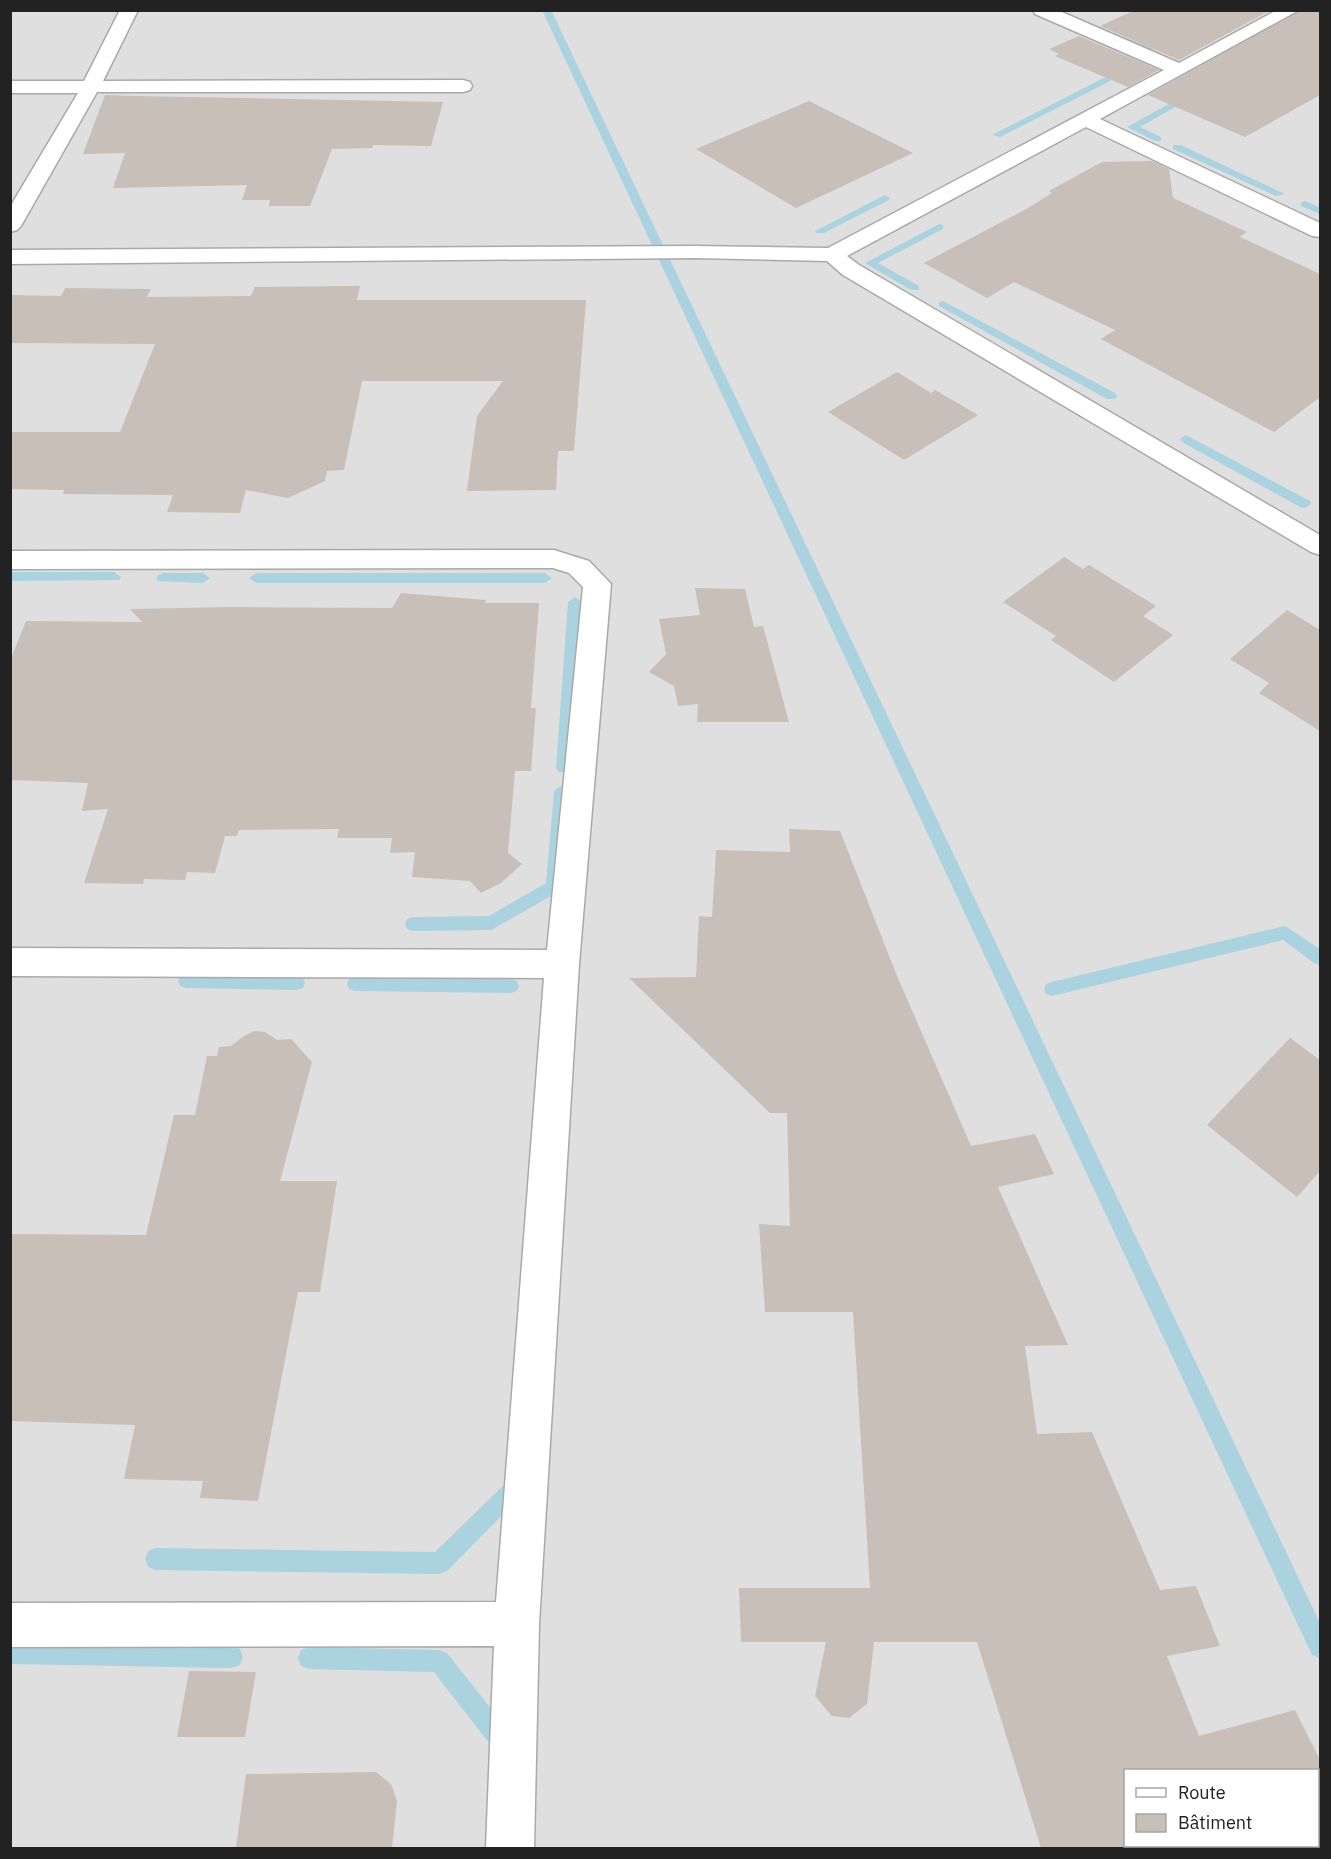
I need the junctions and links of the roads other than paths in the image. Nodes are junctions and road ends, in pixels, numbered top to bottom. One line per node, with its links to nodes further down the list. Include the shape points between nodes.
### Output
1 (129, 10): 7 (street)
2 (1041, 10): 4 (street)
3 (1291, 10): 4 (street)
4 (1180, 70): 8 (street)
5 (463, 86): 7 (street)
6 (10, 87): 7 (street)
7 (90, 88): 9 (street)
8 (1086, 120): 10 (street); 11 (street)
9 (10, 226)
10 (1320, 231)
11 (832, 255): 12 (street, via 695,252); 13 (street, via 851,270)
12 (10, 257)
13 (1320, 546)
14 (10, 560): 16 (street, via 554,559 579,567 597,584)
15 (10, 962): 16 (street)
16 (562, 964): 17 (street)
17 (517, 1623): 18 (street); 19 (street)
18 (10, 1625)
19 (510, 1848)

